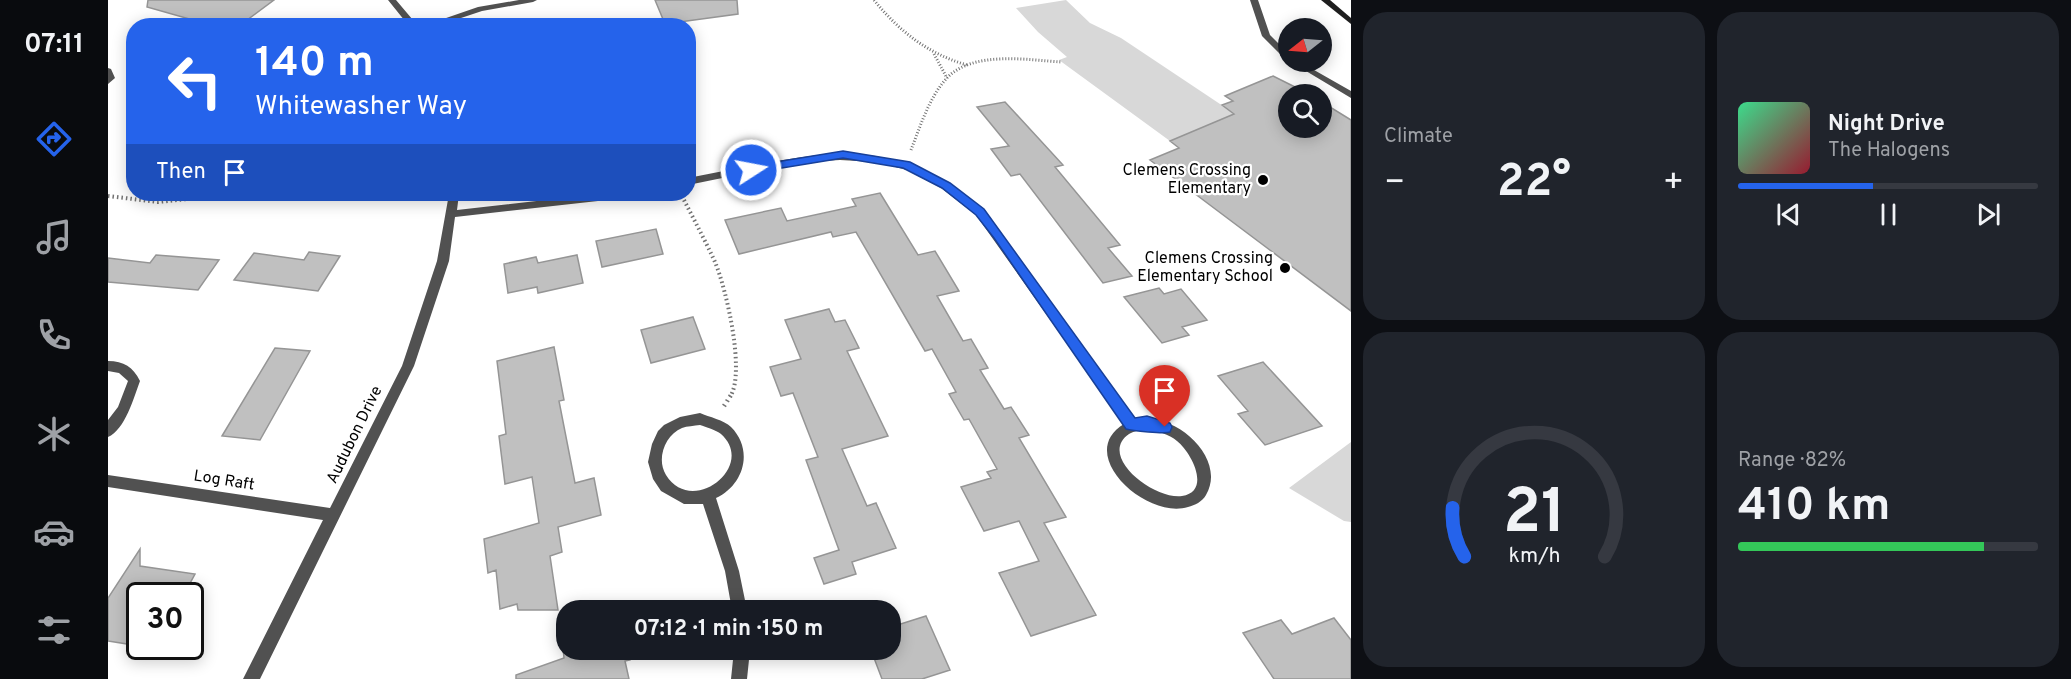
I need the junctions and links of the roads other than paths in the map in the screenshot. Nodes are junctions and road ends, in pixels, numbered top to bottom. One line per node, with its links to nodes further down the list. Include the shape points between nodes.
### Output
1 (392, 0): 5 (street)
2 (532, 0): 6 (street)
3 (1254, 0): 8 (street, via 1266,36)
4 (1325, 0): 7 (street)
5 (407, 18)
6 (452, 18)
7 (1351, 22)
8 (1278, 47)
9 (108, 71): 11 (street)
10 (1312, 72): 12 (street)
11 (108, 81)
12 (1351, 95)
13 (696, 181): 18 (street, via 843,155 906,165 962,196 980,212)
14 (453, 201): 16 (street, Audubon Drive)
15 (564, 201): 16 (street)
16 (452, 214): 22 (street, Audubon Drive, via 443,261 408,366)
17 (108, 366): 19 (street, via 122,367 134,381 123,410)
18 (1132, 425): 18 (street, via 1120,431 1113,456 1132,486 1167,503 1183,502 1197,495 1204,484 1204,468 1196,452 1181,436 1165,427)
19 (108, 431)
20 (108, 482): 22 (street, Log Raft)
21 (708, 496): 21 (street, via 726,486 736,474 736,441 713,422 700,419 677,424 658,444 654,464 659,478 680,495); 23 (street)
22 (334, 515): 25 (street, Audubon Drive)
23 (738, 600)
24 (741, 660): 26 (street)
25 (251, 679)
26 (739, 679)

